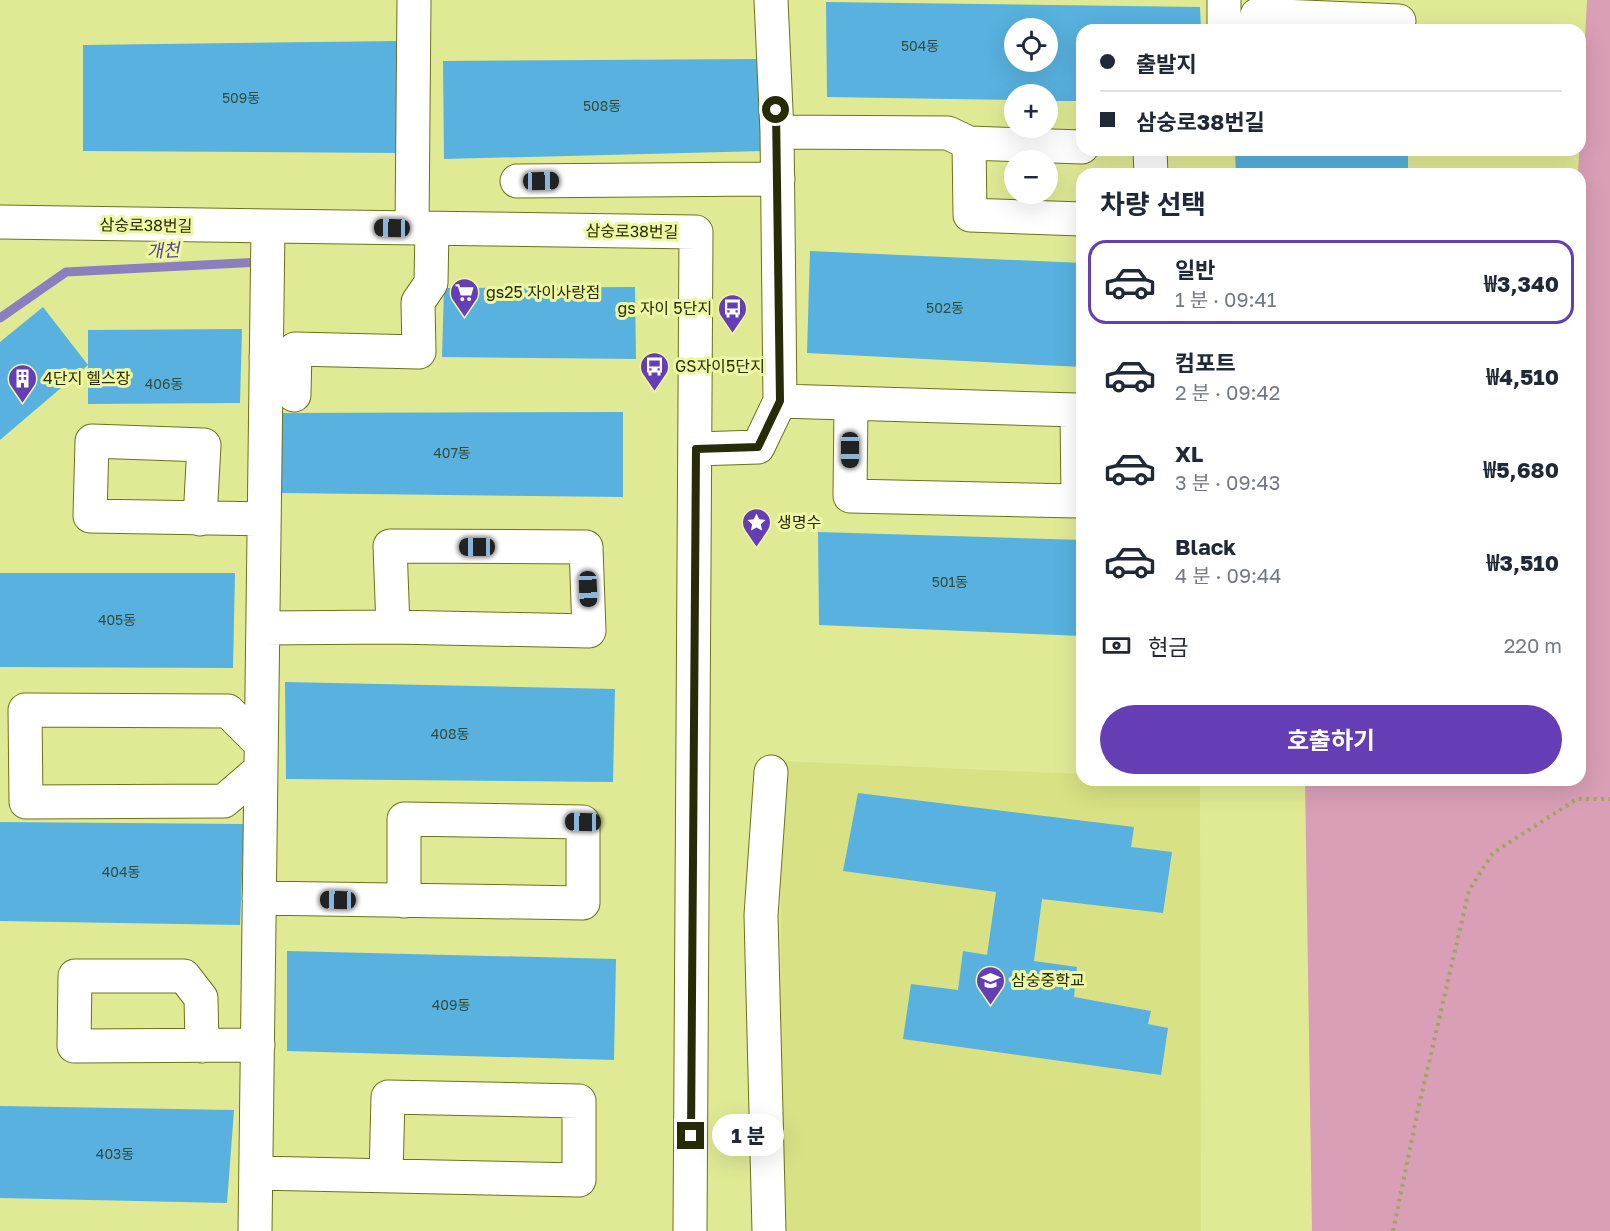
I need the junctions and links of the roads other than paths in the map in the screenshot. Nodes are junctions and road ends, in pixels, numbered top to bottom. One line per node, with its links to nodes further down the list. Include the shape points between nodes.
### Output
1 (414, 0): 15 (street)
2 (771, 0): 7 (street)
3 (1224, 0): 5 (street)
4 (1398, 17): 6 (street, via 1257,15)
5 (1224, 24)
6 (1257, 24)
7 (777, 132): 8 (street, via 948,133); 10 (street)
8 (969, 143): 9 (street); 12 (street, via 970,215)
9 (1076, 147)
10 (778, 179): 11 (street); 17 (street)
11 (518, 181)
12 (1076, 219)
13 (0, 222): 14 (street, 삼숭로38번길)
14 (268, 226): 15 (street, 삼숭로38번길); 16 (street)
15 (422, 228): 16 (street, via 431,282 418,302 419,352 295,349 294,394); 20 (street, 삼숭로38번길, via 696,232)
16 (266, 358): 23 (street)
17 (780, 401): 18 (street); 20 (street, via 758,447)
18 (851, 404): 19 (street); 21 (street, via 850,496)
19 (1076, 410)
20 (696, 449): 35 (street, 삼숭로38번길)
21 (1076, 501)
22 (200, 519): 23 (street)
23 (264, 519): 25 (street)
24 (393, 627): 24 (street, via 390,546 586,547 589,631); 25 (street)
25 (263, 628): 26 (street)
26 (261, 757): 26 (street, via 228,711 25,710 26,802 224,801); 28 (street)
27 (771, 772): 36 (street, via 761,915)
28 (259, 898): 29 (street); 30 (street)
29 (404, 901): 29 (street, via 583,903 583,822 404,819)
30 (258, 1045): 31 (street); 32 (street)
31 (202, 1046)
32 (256, 1173): 33 (street); 34 (street)
33 (386, 1176): 33 (street, via 579,1180 579,1101 388,1097)
34 (255, 1231)
35 (690, 1231)
36 (769, 1231)

